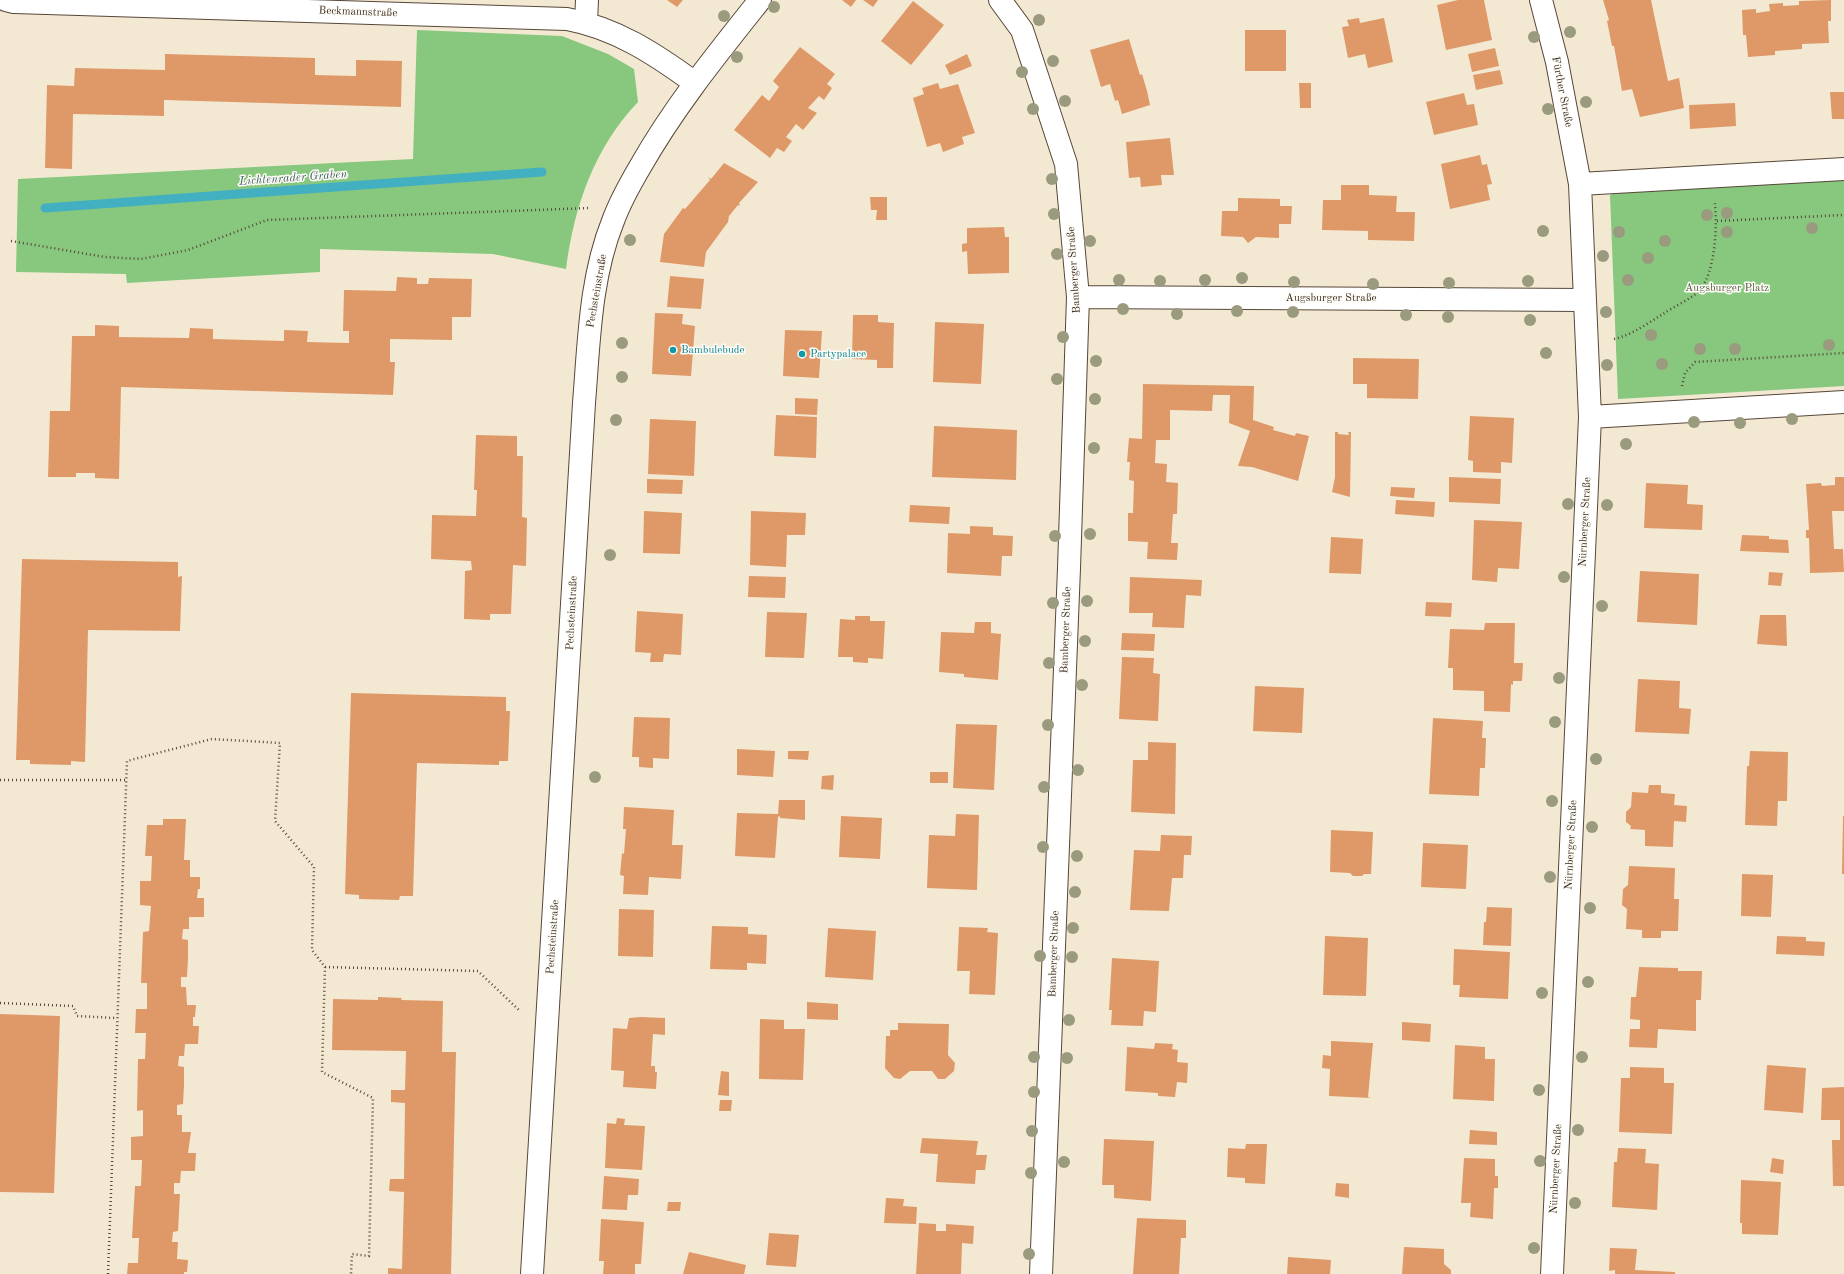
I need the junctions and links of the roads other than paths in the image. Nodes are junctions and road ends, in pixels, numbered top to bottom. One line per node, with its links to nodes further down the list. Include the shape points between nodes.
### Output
1 (6, 0): 6 (street, Beckmannstraße, via 547,17)
2 (586, 0): 6 (street)
3 (760, 0): 7 (street, Pechsteinstraße)
4 (1000, 0): 10 (street, Bamberger Straße, via 1022,30 1066,164)
5 (1541, 0): 9 (street, Fürther Straße, via 1557,62)
6 (586, 22): 7 (street, Beckmannstraße, via 610,30 660,58)
7 (695, 83): 14 (street, Pechsteinstraße, via 652,146 612,221 590,324)
8 (1844, 169): 9 (street)
9 (1580, 184): 11 (street)
10 (1078, 297): 11 (street, Augsburger Straße); 15 (street, Bamberger Straße)
11 (1584, 300): 13 (street)
12 (1844, 402): 13 (street)
13 (1590, 417): 16 (street, Nürnberger Straße)
14 (532, 1274)
15 (1041, 1274)
16 (1552, 1274)

